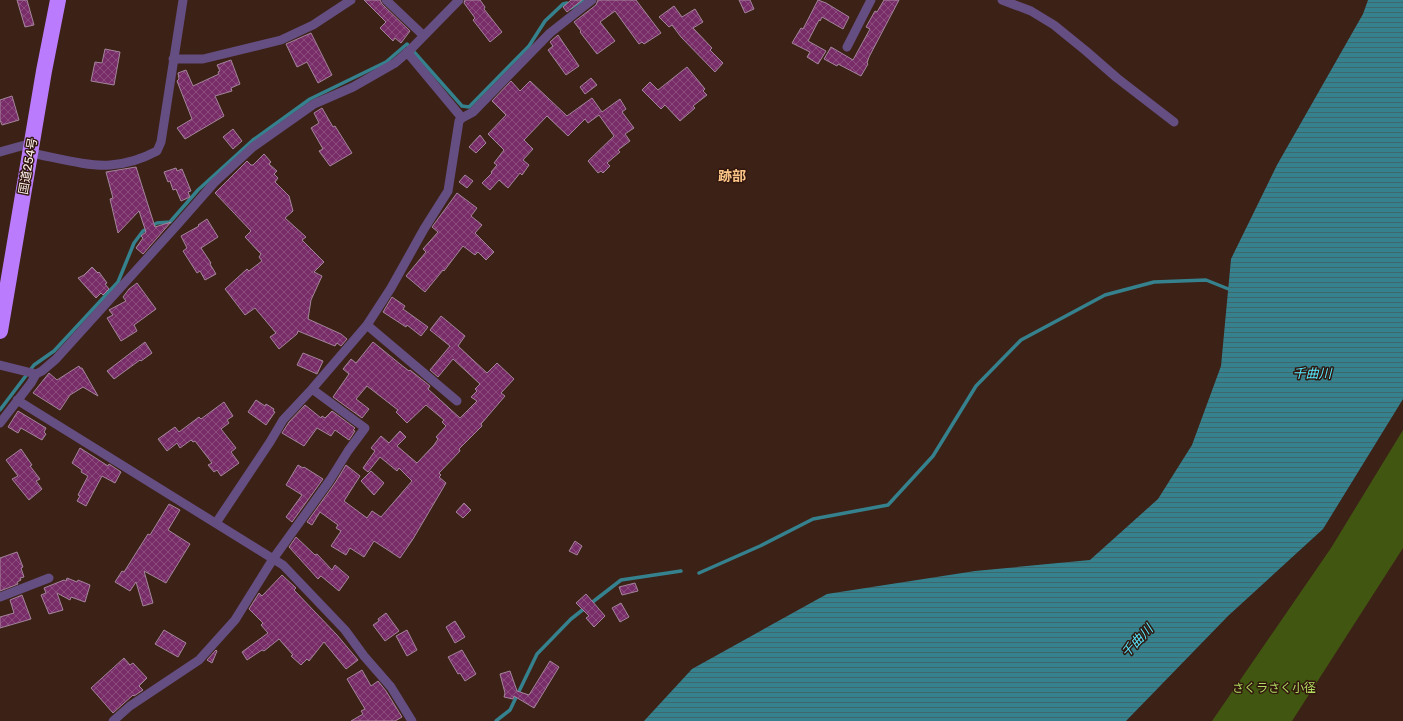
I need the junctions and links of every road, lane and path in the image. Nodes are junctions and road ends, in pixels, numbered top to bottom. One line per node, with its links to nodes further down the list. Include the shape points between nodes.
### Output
1 (58, 0): 15 (highway, 国道254号)
2 (183, 0): 12 (street)
3 (351, 0): 12 (street, via 313,25 281,40 202,59)
4 (386, 0): 9 (street)
5 (459, 0): 9 (street)
6 (592, 0): 13 (street, via 550,33 473,112)
7 (871, 0): 10 (street)
8 (1002, 0): 14 (street, via 1031,11 1054,25)
9 (424, 36): 11 (street)
10 (847, 46)
11 (411, 49): 13 (street); 20 (street, via 377,74 314,104 253,147 214,183 56,359)
12 (173, 59): 15 (street, via 161,142 157,152 144,158 109,166)
13 (462, 118): 17 (street, via 458,125 448,192)
14 (1174, 122)
15 (31, 148): 16 (street); 18 (highway, 国道254号)
16 (0, 152)
17 (367, 325): 21 (street); 23 (street)
18 (0, 332)
19 (0, 365): 20 (street)
20 (36, 374): 22 (street)
21 (312, 389): 25 (street, via 283,420); 26 (street, via 365,428)
22 (17, 400): 24 (street); 25 (street)
23 (458, 401)
24 (0, 423)
25 (216, 523): 26 (street)
26 (273, 559): 29 (street, via 235,620 199,660 130,706); 30 (street, via 283,565 345,630 391,687)
27 (49, 578): 28 (street)
28 (0, 597)
29 (113, 721)
30 (412, 721)

